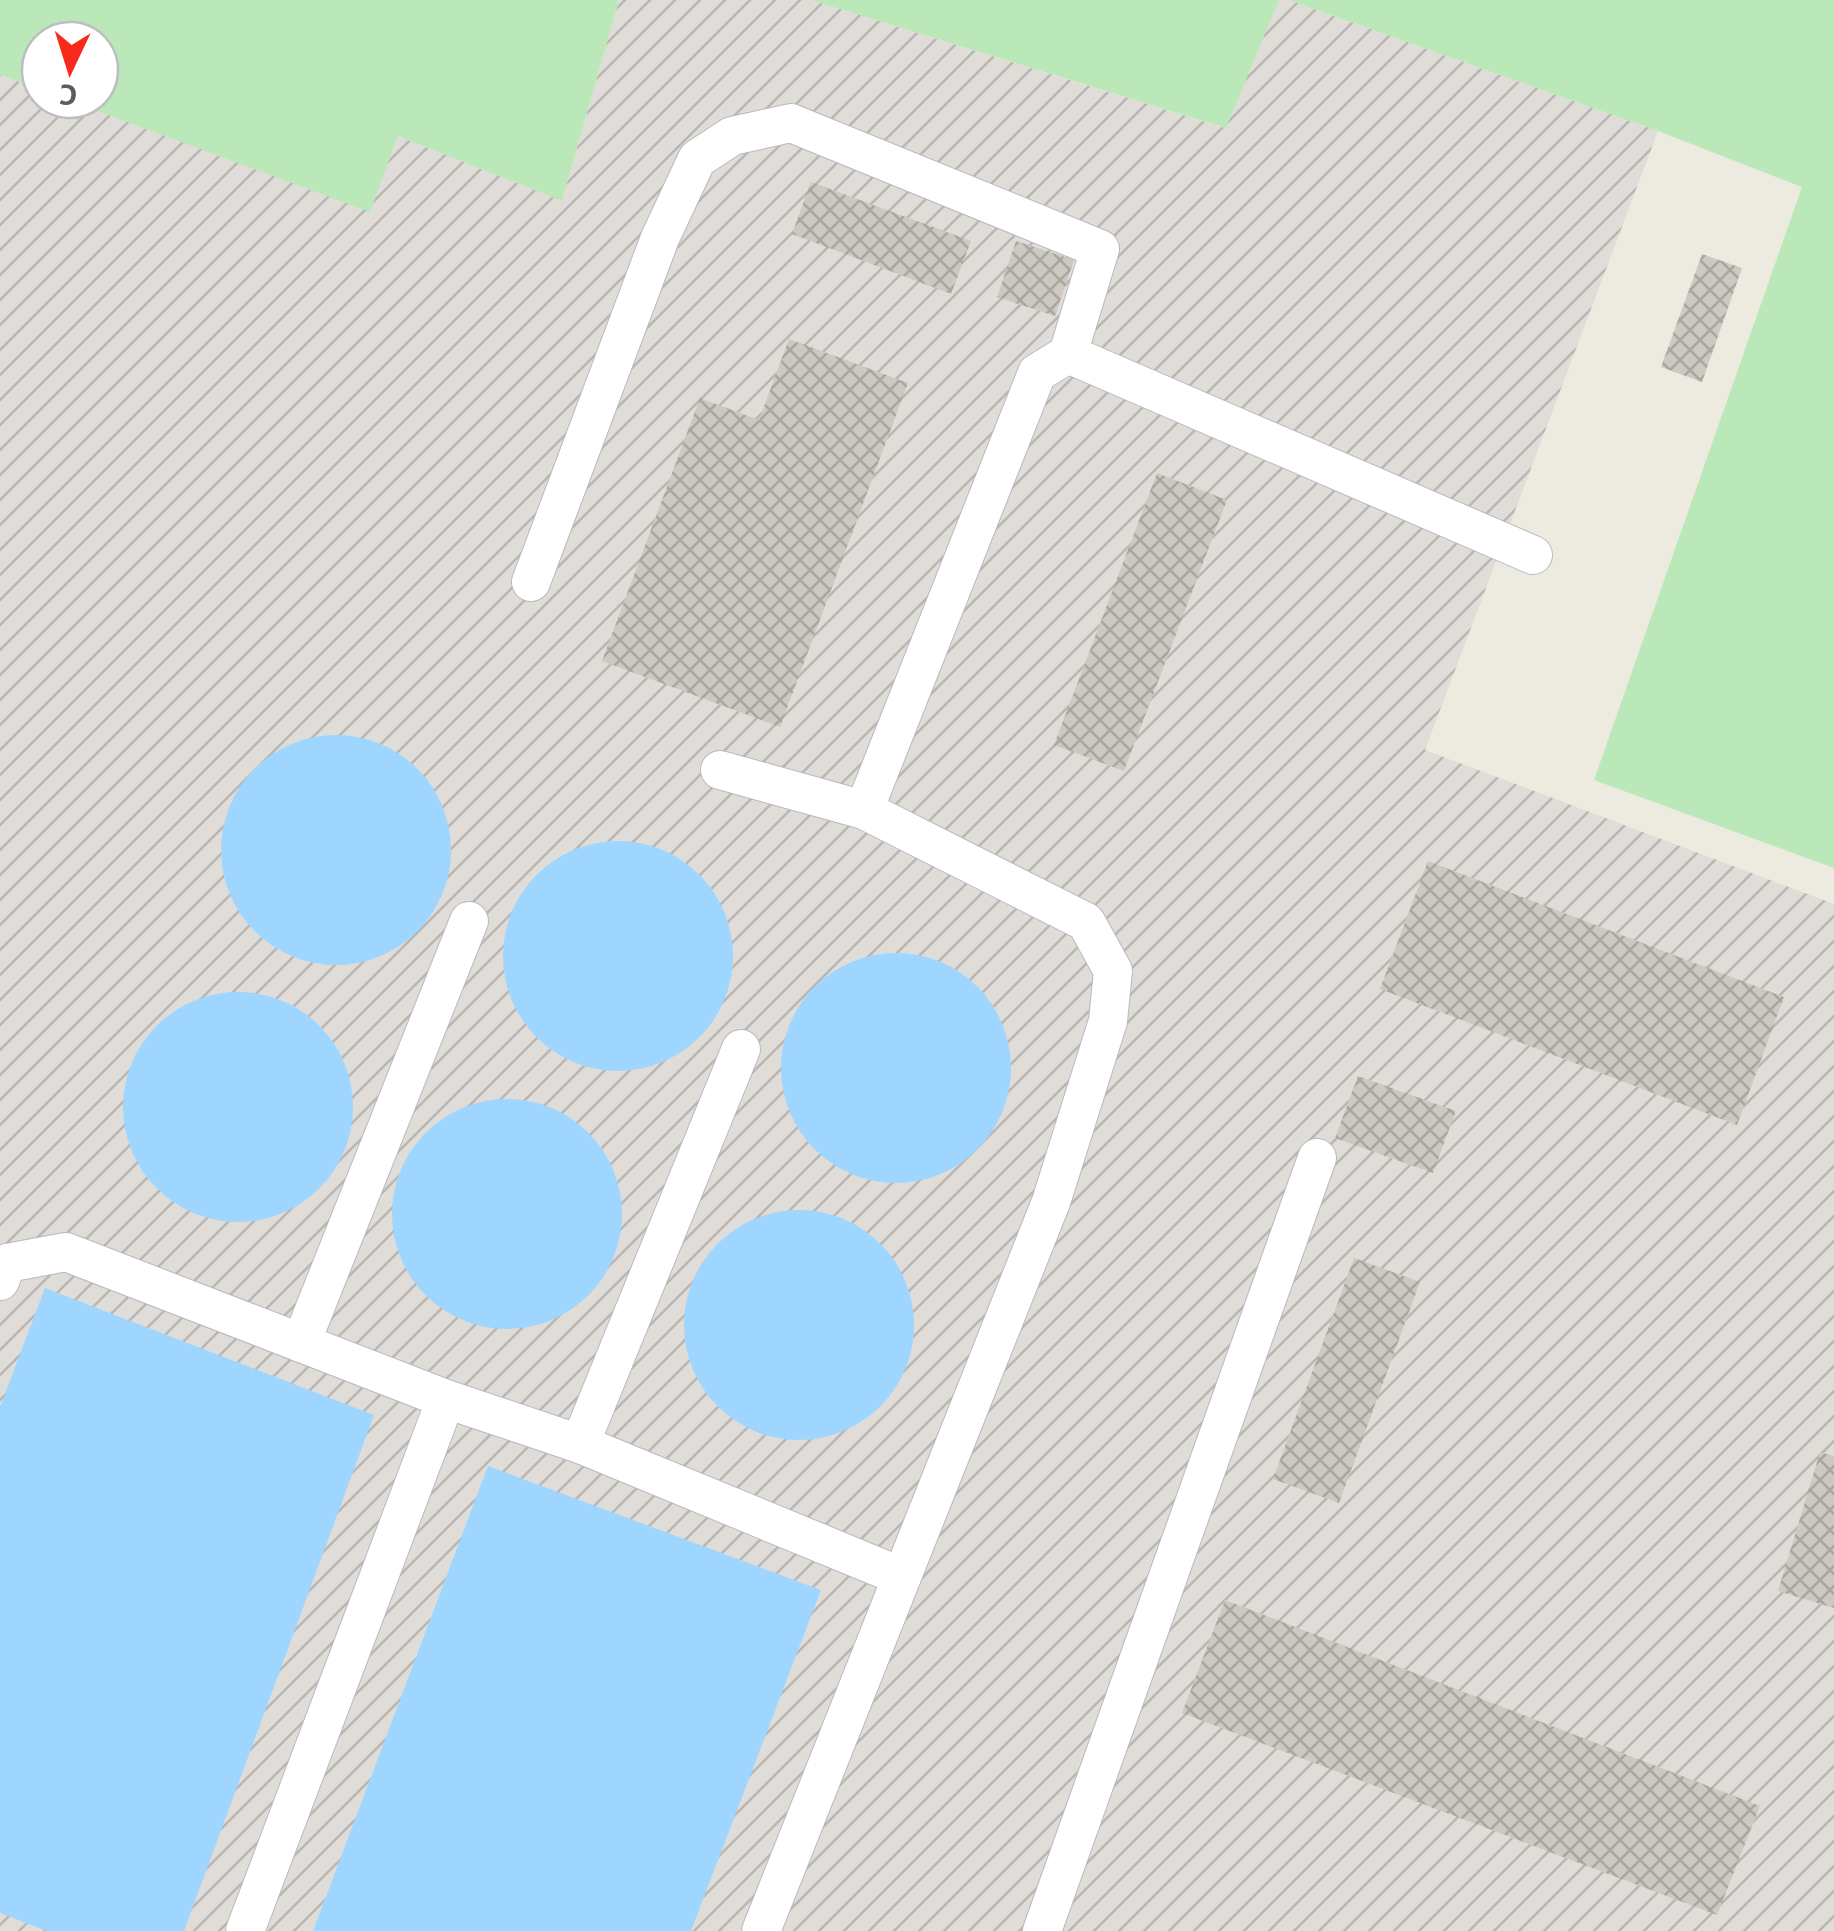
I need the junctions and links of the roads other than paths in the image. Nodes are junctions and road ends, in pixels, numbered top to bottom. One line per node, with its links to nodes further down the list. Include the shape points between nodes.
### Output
1 (1068, 354): 2 (lane); 3 (lane, via 1100,249 791,123 732,136 697,159 660,238); 5 (lane, via 1037,373)
2 (1533, 555)
3 (532, 582)
4 (720, 770): 5 (lane)
5 (864, 810): 13 (lane, via 1086,922 1113,971 1108,1021 1051,1202)
6 (469, 921): 10 (lane)
7 (741, 1049): 12 (lane)
8 (1317, 1158): 16 (lane)
9 (0, 1281): 10 (lane, via 7,1263 66,1252)
10 (301, 1343): 11 (lane)
11 (446, 1399): 12 (lane); 14 (lane)
12 (580, 1444): 13 (lane)
13 (900, 1576): 15 (lane)
14 (245, 1931)
15 (762, 1931)
16 (1042, 1931)

